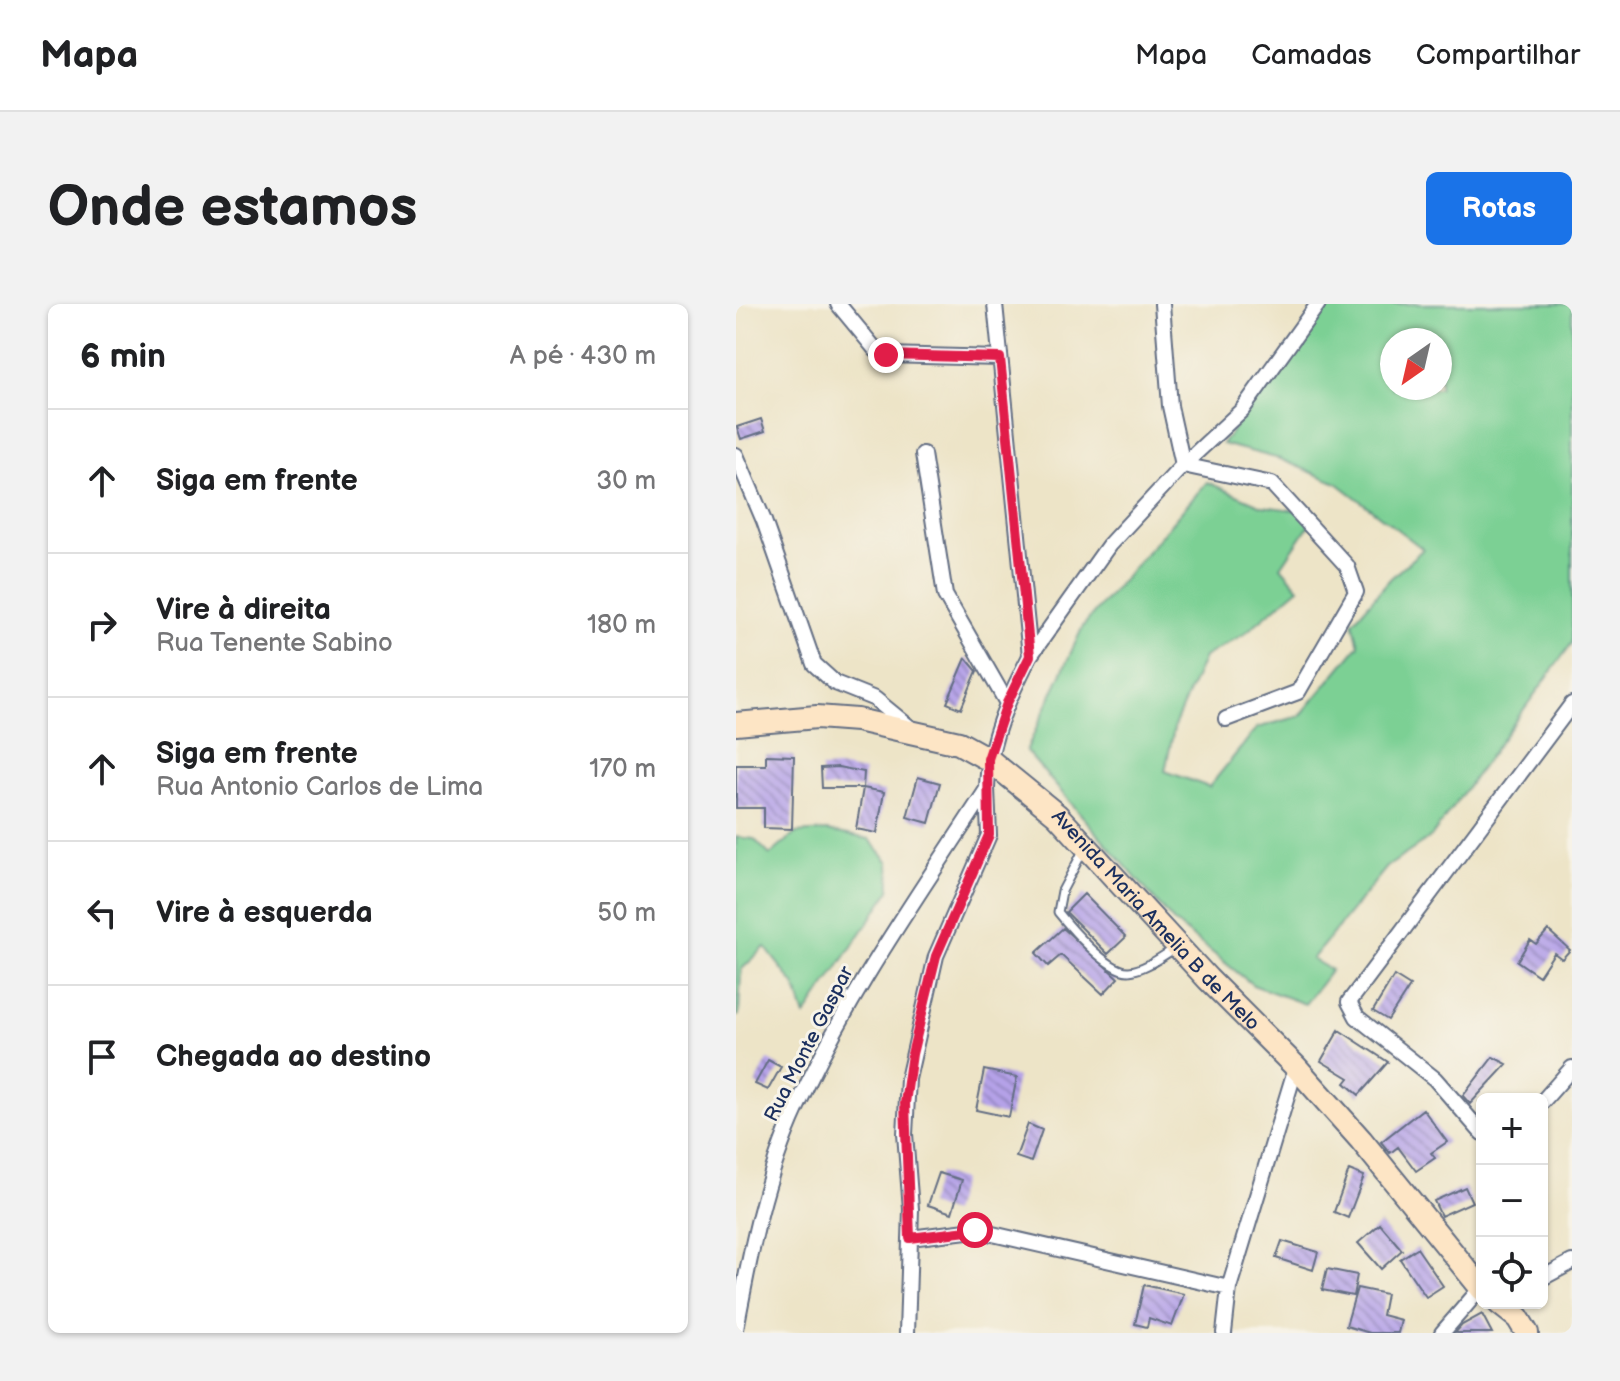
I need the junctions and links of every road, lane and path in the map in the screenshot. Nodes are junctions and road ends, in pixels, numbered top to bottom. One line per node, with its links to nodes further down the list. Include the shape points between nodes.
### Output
1 (838, 304): 5 (street, via 886,355)
2 (995, 304): 5 (street)
3 (1162, 304): 8 (street, via 1170,406)
4 (1318, 304): 8 (street, via 1242,410)
5 (1000, 358): 9 (street)
6 (923, 454): 10 (street, via 945,595)
7 (736, 455): 14 (street, via 814,664 835,683 882,704)
8 (1183, 465): 9 (street, via 1109,545); 12 (street, via 1272,484 1347,566 1356,592 1298,692)
9 (1030, 656): 10 (street)
10 (1007, 703): 15 (street)
11 (1572, 704): 22 (street, via 1351,995 1350,1007 1357,1017 1435,1079)
12 (1226, 719)
13 (736, 724): 14 (street, Avenida Maria Amelia B de Melo, via 817,717)
14 (914, 731): 15 (street, Avenida Maria Amelia B de Melo, via 959,743)
15 (988, 759): 16 (street); 17 (street, Avenida Maria Amelia B de Melo, via 1057,815)
16 (987, 789): 23 (street, via 989,835 936,956 908,1079); 24 (street, Rua Monte Gaspar, via 835,1028 785,1135)
17 (1086, 847): 18 (street, Avenida Maria Amelia B de Melo); 18 (lane, via 1060,901 1058,912 1071,929 1116,969 1129,971)
18 (1180, 946): 19 (street, Avenida Maria Amelia B de Melo)
19 (1296, 1067): 27 (street, Avenida Maria Amelia B de Melo); 28 (street)
20 (1572, 1068): 21 (street)
21 (1548, 1095)
22 (1476, 1126)
23 (910, 1238): 28 (street, via 975,1230); 31 (street)
24 (743, 1252): 30 (street, Rua Monte Gaspar)
25 (1572, 1262): 26 (street)
26 (1548, 1275)
27 (1476, 1283)
28 (1229, 1288): 32 (street)
29 (1476, 1295): 33 (street)
30 (736, 1329)
31 (907, 1333)
32 (1224, 1333)
33 (1442, 1333)

